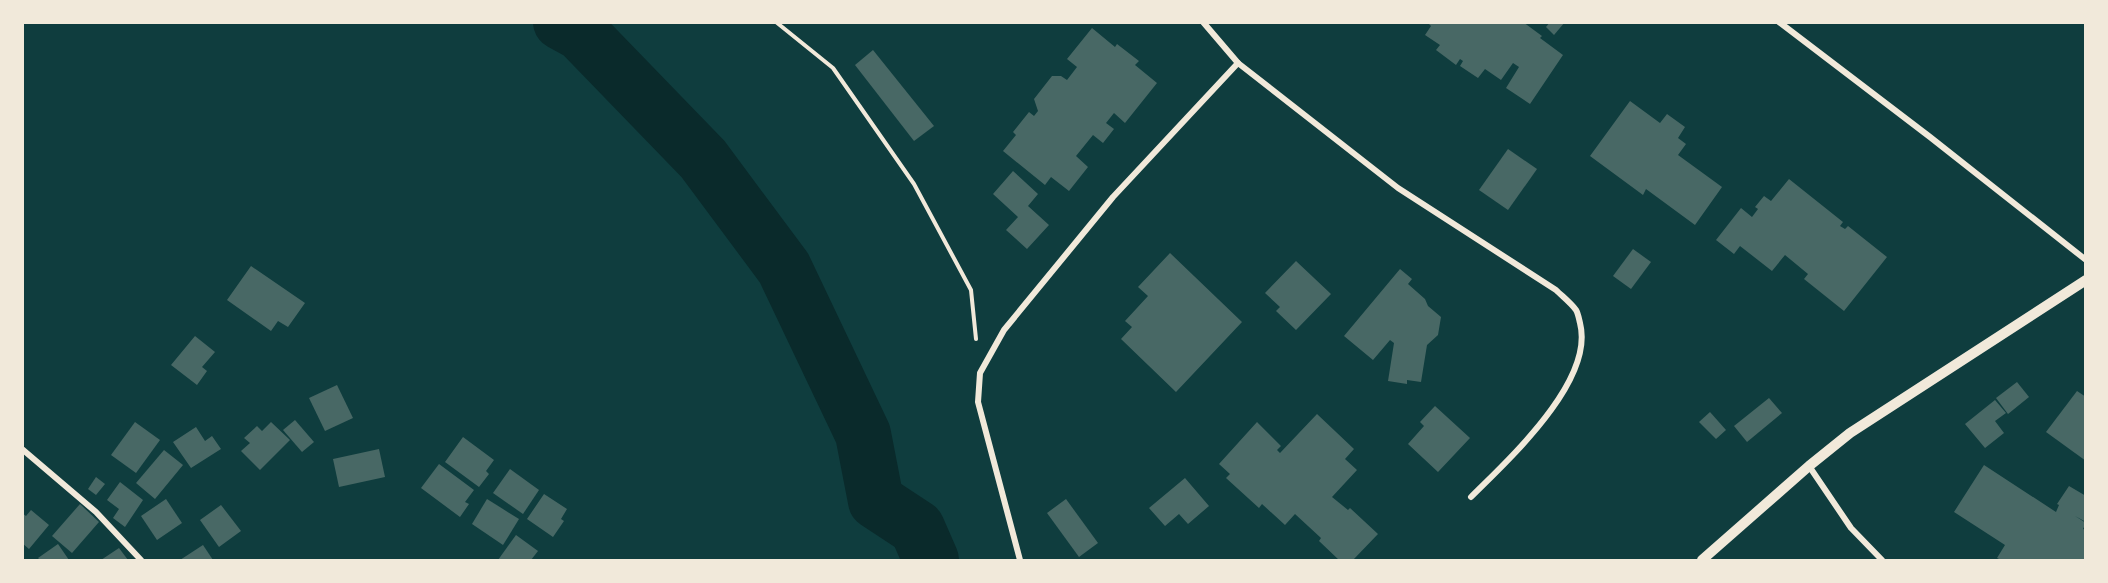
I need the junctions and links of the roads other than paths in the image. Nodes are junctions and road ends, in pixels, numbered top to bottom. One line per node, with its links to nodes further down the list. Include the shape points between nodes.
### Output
1 (1203, 22): 3 (street)
2 (1779, 22): 4 (street)
3 (1238, 63): 8 (street, via 1398,188 1556,290 1576,310 1583,335 1578,363 1567,386 1526,441); 10 (street, via 1113,197 1004,330 980,372 978,402)
4 (2085, 260)
5 (2085, 280): 7 (street, via 1850,433)
6 (22, 449): 9 (street, via 96,512)
7 (1809, 466): 11 (street); 12 (street, via 1851,528)
8 (1471, 497)
9 (141, 561)
10 (1020, 561)
11 (1702, 561)
12 (1882, 561)

